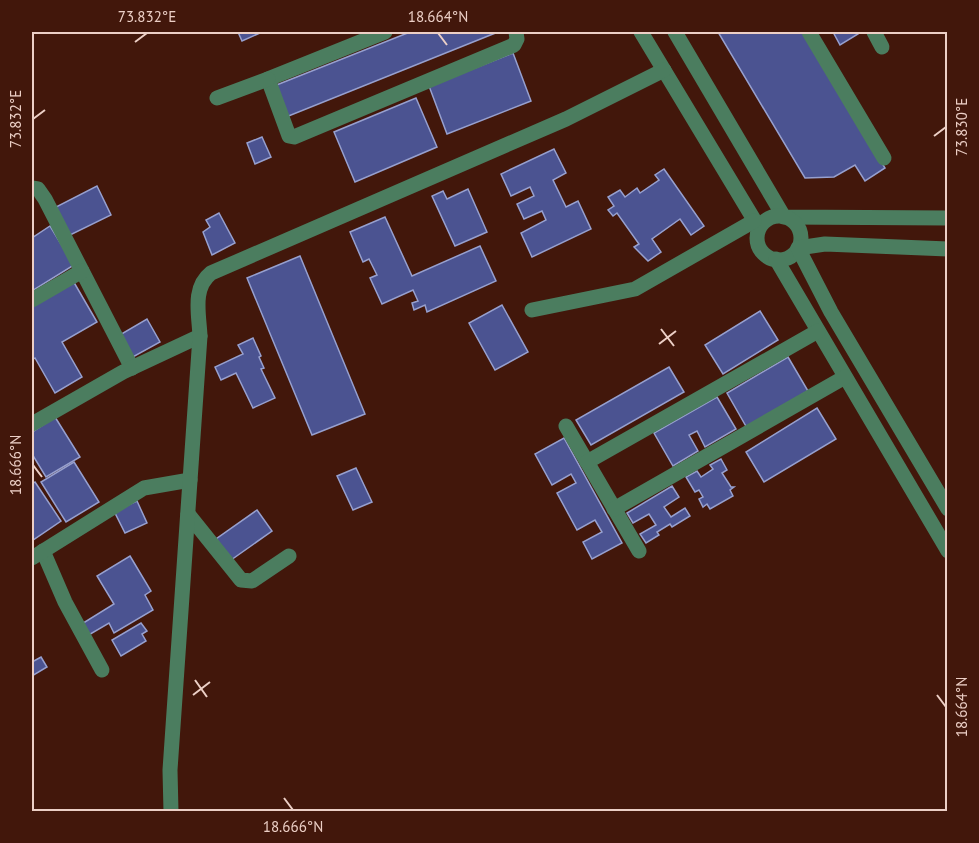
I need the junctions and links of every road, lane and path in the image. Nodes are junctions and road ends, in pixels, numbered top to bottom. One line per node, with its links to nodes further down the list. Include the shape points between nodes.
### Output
1 (385, 32): 9 (street)
2 (516, 32): 9 (street, via 514,45 294,137 285,131)
3 (641, 32): 8 (street)
4 (675, 32): 13 (street)
5 (809, 32): 11 (street)
6 (874, 32): 7 (street)
7 (882, 47)
8 (664, 70): 15 (street); 23 (street, via 566,119 211,273 201,281 198,291)
9 (268, 79): 10 (street)
10 (217, 98)
11 (884, 158)
12 (32, 188): 19 (street, via 38,189 45,199)
13 (784, 217): 14 (street); 15 (street); 16 (street, via 798,229)
14 (948, 218)
15 (757, 224): 18 (street, via 759,248); 21 (street, via 634,289)
16 (798, 248): 17 (street, via 825,244); 18 (street, via 788,257); 31 (street, via 831,312)
17 (948, 249)
18 (776, 259): 22 (street)
19 (82, 271): 20 (street); 24 (street)
20 (32, 300)
21 (532, 310)
22 (818, 331): 25 (street); 28 (street)
23 (200, 336): 24 (street); 29 (street)
24 (132, 368): 26 (street)
25 (845, 377): 30 (street); 34 (street)
26 (32, 424)
27 (566, 426): 28 (street)
28 (587, 462): 30 (street)
29 (190, 480): 32 (street); 35 (street, via 144,488)
30 (614, 509): 33 (street)
31 (948, 510)
32 (188, 514): 36 (street, via 241,580 252,581); 38 (street, via 170,770)
33 (639, 551)
34 (948, 551)
35 (37, 555): 37 (street)
36 (289, 556)
37 (102, 670)
38 (171, 812)

